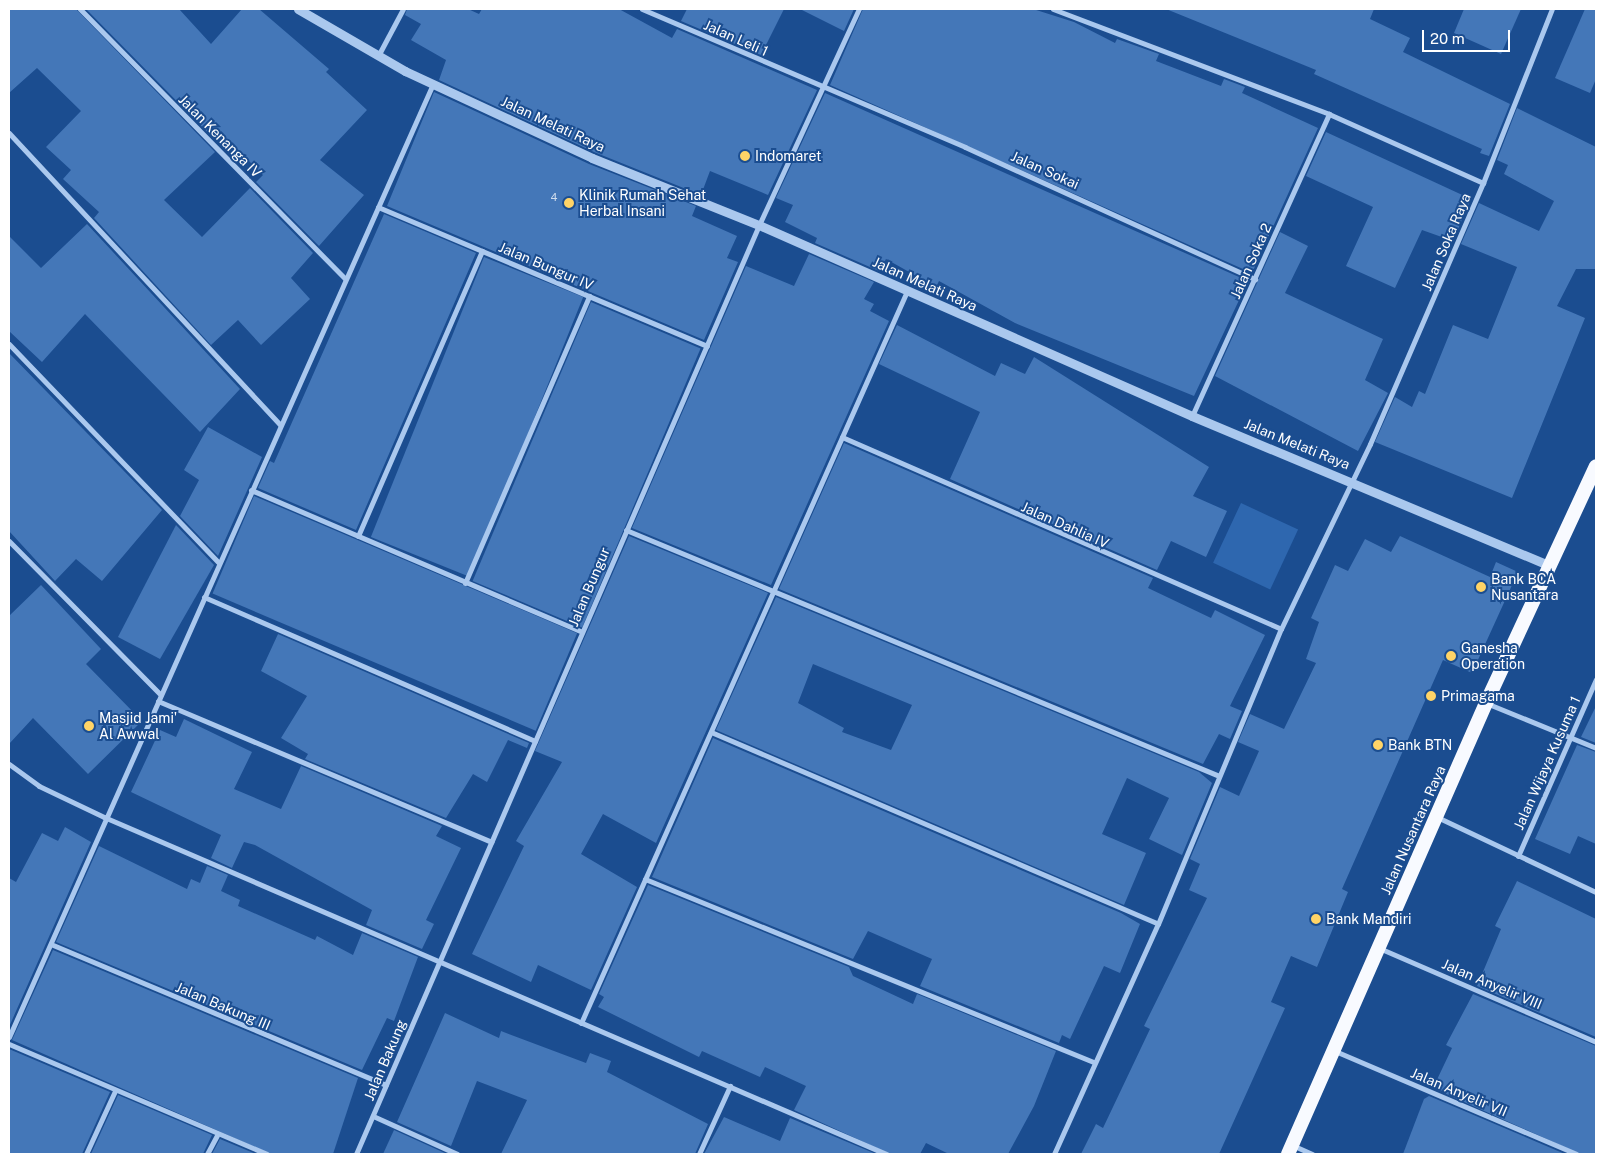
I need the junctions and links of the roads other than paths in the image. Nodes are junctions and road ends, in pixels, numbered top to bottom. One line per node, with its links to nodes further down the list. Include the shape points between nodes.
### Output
1 (80, 9): 17 (street, Jalan Kenanga IV)
2 (298, 9): 8 (street, Jalan Melati Raya)
3 (403, 9): 8 (street)
4 (642, 9): 10 (street, Jalan Leli 1)
5 (859, 9): 10 (street, Jalan Bungur)
6 (1053, 9): 11 (street)
7 (1552, 9): 13 (street, Jalan Soka Raya)
8 (378, 56): 9 (street, Jalan Melati Raya)
9 (432, 84): 14 (street); 15 (street, Jalan Melati Raya, via 592,158)
10 (822, 87): 15 (street, Jalan Bungur); 18 (street, Jalan Sokai)
11 (1329, 114): 13 (street); 18 (street, Jalan Soka 2)
12 (9, 133): 24 (street)
13 (1483, 183): 27 (street, Jalan Soka Raya)
14 (378, 207): 16 (street, Jalan Bungur IV); 17 (street)
15 (759, 225): 19 (street, Jalan Melati Raya); 22 (street, Jalan Bungur)
16 (482, 251): 20 (street, Jalan Bungur IV); 31 (street)
17 (345, 279): 24 (street)
18 (1255, 279): 23 (street, Jalan Soka 2)
19 (908, 291): 23 (street, Jalan Melati Raya); 25 (street)
20 (589, 296): 22 (street, Jalan Bungur IV); 35 (street)
21 (9, 344): 33 (street)
22 (707, 346): 30 (street, Jalan Bungur)
23 (1192, 416): 27 (street, Jalan Melati Raya)
24 (280, 425): 28 (street)
25 (842, 437): 36 (street); 38 (street, Jalan Dahlia IV)
26 (1596, 466): 29 (highway, Jalan Nusantara Raya)
27 (1353, 481): 34 (street, Jalan Melati Raya); 38 (street, Jalan Soka Raya)
28 (250, 490): 31 (street); 33 (street)
29 (1591, 490): 34 (highway, Jalan Nusantara Raya)
30 (626, 530): 36 (street); 39 (street, Jalan Bungur)
31 (358, 536): 35 (street)
32 (9, 542): 41 (street)
33 (218, 562): 37 (street)
34 (1550, 566): 43 (highway, Jalan Nusantara Raya)
35 (465, 583): 39 (street)
36 (774, 591): 44 (street); 49 (street)
37 (204, 597): 41 (street); 46 (street)
38 (1281, 629): 49 (street, Jalan Soka Raya)
39 (582, 632): 46 (street, Jalan Bungur)
40 (1596, 679): 45 (street, Jalan Wijaya Kusuma 1)
41 (161, 695): 42 (street)
42 (158, 701): 50 (street); 52 (street)
43 (1486, 703): 45 (street); 51 (highway, Jalan Nusantara Raya)
44 (711, 732): 54 (street); 56 (street)
45 (1570, 738): 47 (street); 53 (street, Jalan Wijaya Kusuma 1)
46 (535, 741): 52 (street, Jalan Bungur)
47 (1596, 748)
48 (9, 764): 50 (street, via 39,786)
49 (1217, 775): 56 (street, Jalan Soka Raya)
50 (104, 818): 57 (street); 59 (street)
51 (1437, 818): 53 (street); 58 (highway, Jalan Nusantara Raya)
52 (491, 842): 59 (street, Jalan Bungur)
53 (1518, 856): 55 (street)
54 (646, 879): 60 (street); 65 (street)
55 (1596, 892)
56 (1158, 924): 65 (street, Jalan Soka Raya)
57 (53, 945): 61 (street); 66 (street, Jalan Bakung III)
58 (1379, 948): 62 (street, Jalan Anyelir VIII); 64 (highway, Jalan Nusantara Raya)
59 (440, 959): 60 (street); 66 (street, Jalan Bakung)
60 (581, 1023): 67 (street)
61 (9, 1037)
62 (1596, 1042)
63 (9, 1044): 68 (street)
64 (1333, 1050): 71 (highway, Jalan Nusantara Raya); 81 (street, Jalan Anyelir VII)
65 (1094, 1062): 79 (street, Jalan Soka Raya)
66 (386, 1085): 69 (street, Jalan Bakung)
67 (730, 1086): 77 (street); 78 (street)
68 (115, 1091): 70 (street); 72 (street)
69 (373, 1116): 75 (street, Jalan Bakung); 76 (street)
70 (217, 1135): 73 (street); 74 (street)
71 (1290, 1150): 80 (street)
72 (86, 1154)
73 (207, 1154)
74 (267, 1154)
75 (356, 1154)
76 (457, 1154)
77 (699, 1154)
78 (886, 1154)
79 (1054, 1154)
80 (1312, 1154)
81 (1576, 1154)

